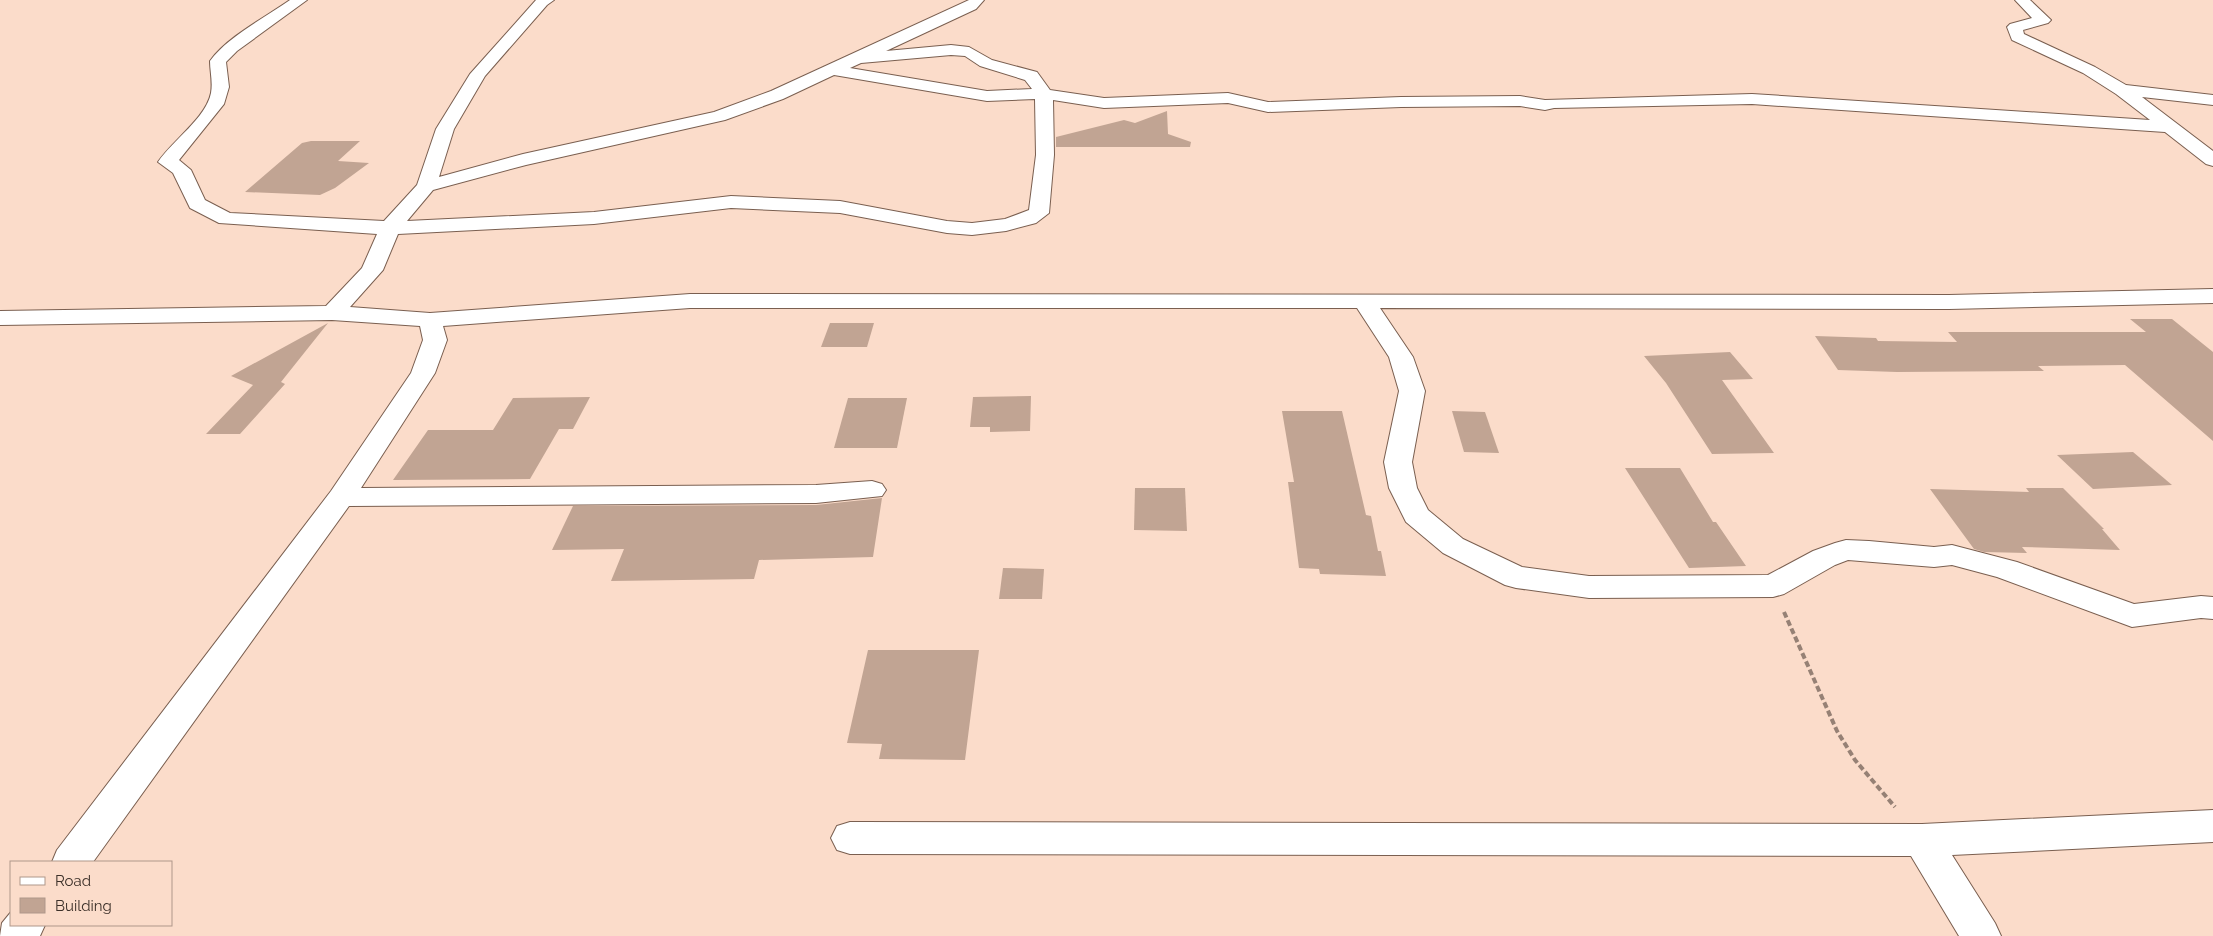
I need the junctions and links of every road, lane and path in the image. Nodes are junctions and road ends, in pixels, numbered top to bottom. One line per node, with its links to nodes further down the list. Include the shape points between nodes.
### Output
1 (300, 0): 13 (street, via 231,48 218,61 220,94 214,108 173,152 168,162 181,170 197,204 226,219)
2 (547, 0): 12 (street, via 478,74 445,129)
3 (976, 0): 5 (street, via 971,6)
4 (2022, 0): 7 (street, via 2043,20 2015,27 2017,37 2089,70)
5 (862, 58): 6 (street); 8 (street, via 932,51 969,52 986,63 1031,76)
6 (834, 70): 8 (street, via 987,96); 12 (street, via 719,116 523,160)
7 (2122, 90): 9 (street); 10 (street)
8 (1044, 94): 10 (street, via 1104,102 1228,98 1265,114 1401,102 1520,101 1545,105 1554,102 1752,99); 13 (street, via 1045,155 1039,213 1006,225 972,229 947,227 840,207 731,202 594,218)
9 (2213, 100)
10 (2170, 127): 11 (street)
11 (2213, 160)
12 (426, 186): 13 (street)
13 (390, 228): 16 (street, via 372,270)
14 (2213, 296): 15 (street, via 1949,302)
15 (1366, 303): 19 (street, via 690,300); 23 (street, via 1401,357 1412,391 1398,462 1403,488 1416,515 1452,546 1516,577 1580,586)
16 (332, 313): 18 (street); 19 (street)
17 (0, 318): 18 (street)
18 (48, 318): 20 (street)
19 (430, 320): 22 (street, via 435,340 423,373)
20 (0, 332)
21 (872, 490): 22 (street, via 816,494)
22 (341, 497): 28 (street)
23 (1773, 586): 24 (street, via 1824,558 1846,550 1934,557 1952,555 2006,569 2132,616); 27 (path, via 1837,731 1855,760)
24 (2213, 608)
25 (2213, 826): 27 (street)
26 (850, 838): 27 (street)
27 (1922, 840): 31 (street)
28 (72, 861)
29 (24, 926): 30 (street)
30 (16, 936)
31 (1981, 936)

